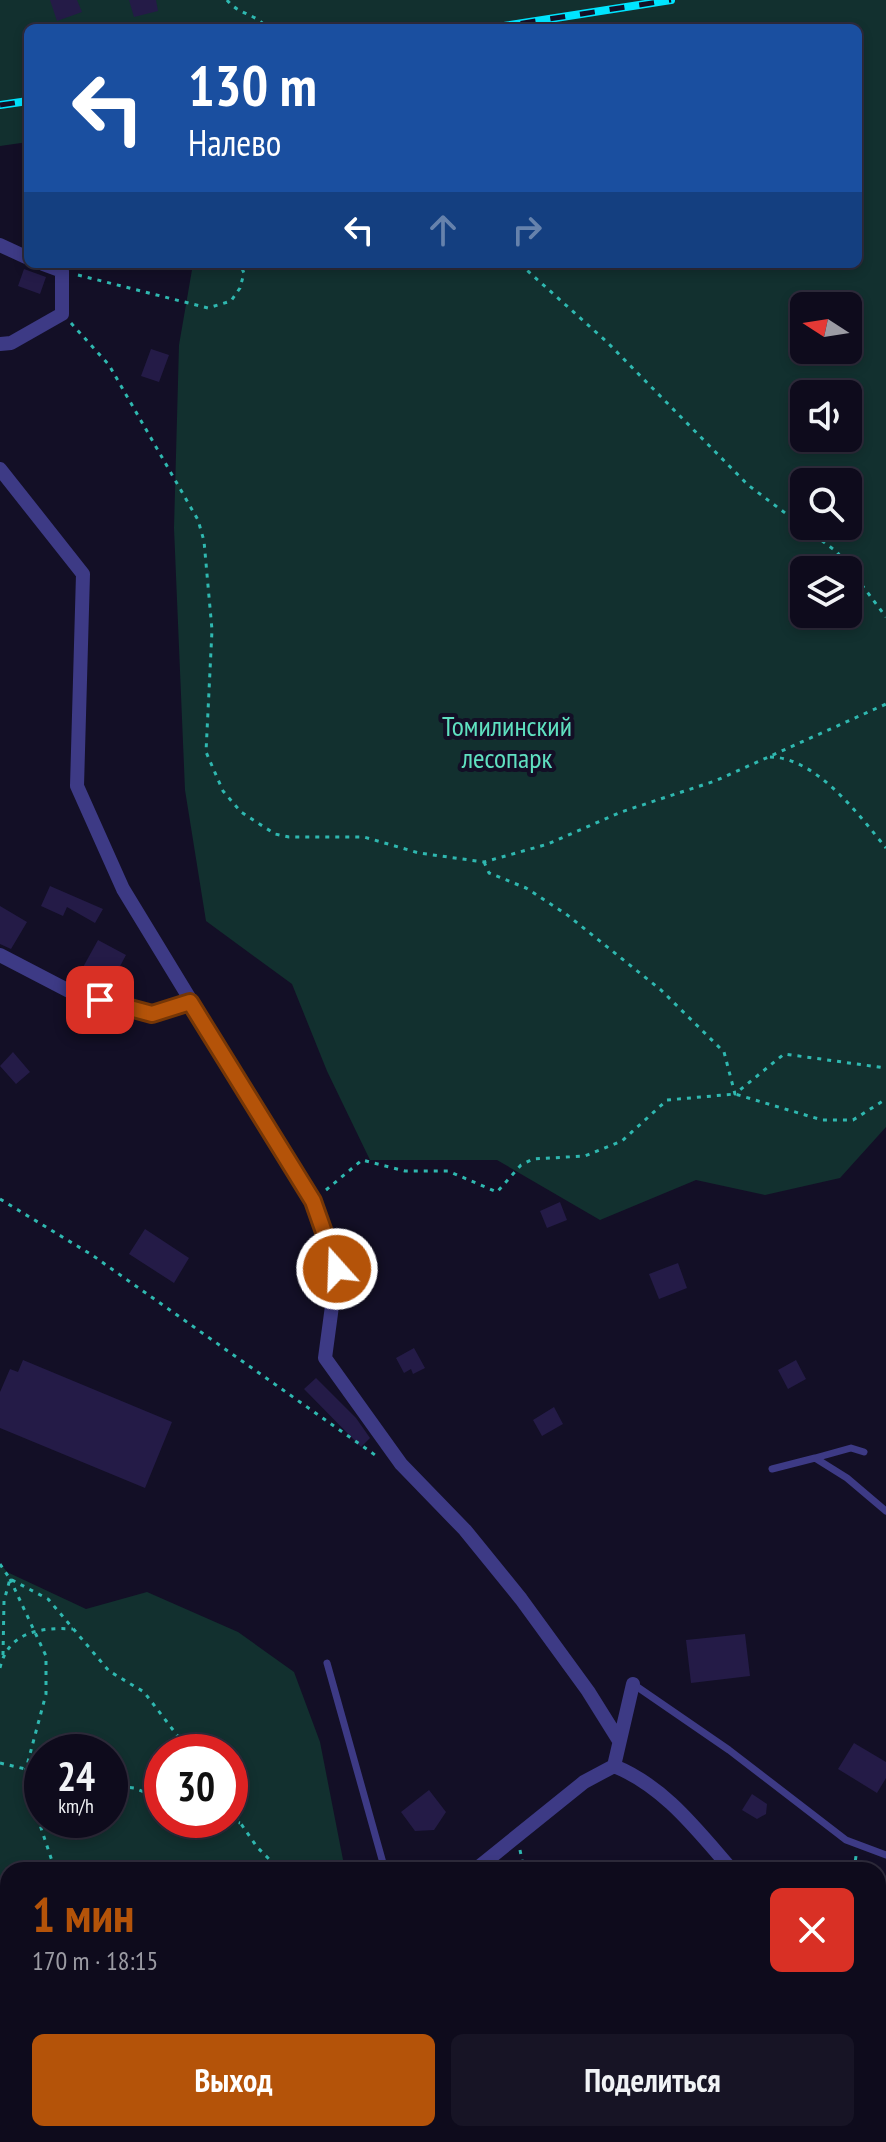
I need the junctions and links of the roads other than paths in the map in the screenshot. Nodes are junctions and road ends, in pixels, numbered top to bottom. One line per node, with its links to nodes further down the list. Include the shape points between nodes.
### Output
1 (0, 245): 2 (street)
2 (24, 256)
3 (54, 268): 4 (street, via 62,271 62,314)
4 (0, 344)
5 (0, 469): 7 (street, via 83,574 77,786 123,889)
6 (0, 955): 7 (street, via 73,993 152,1014)
7 (190, 1002): 14 (street, via 313,1201 337,1269 325,1358 401,1464 521,1599)
8 (864, 1452): 9 (lane, via 851,1448)
9 (815, 1458): 10 (lane); 11 (lane)
10 (772, 1469)
11 (886, 1511)
12 (327, 1663): 17 (lane)
13 (633, 1684): 14 (street); 16 (lane, via 846,1840)
14 (618, 1739): 15 (street)
15 (614, 1766): 18 (street, via 584,1782); 19 (street, via 658,1790)
16 (886, 1855)
17 (383, 1862)
18 (485, 1862)
19 (725, 1862)

